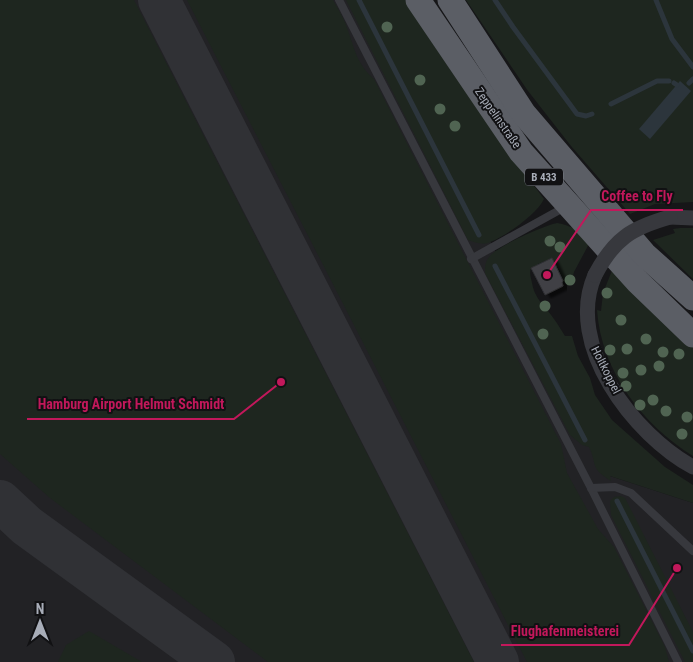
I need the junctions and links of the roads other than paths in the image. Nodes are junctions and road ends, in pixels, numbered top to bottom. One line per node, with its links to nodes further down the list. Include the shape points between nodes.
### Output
1 (340, 0): 6 (lane)
2 (418, 0): 4 (highway, Zeppelinstraße / B 433, via 521,152)
3 (450, 0): 7 (highway, Zeppelinstraße / B 433, via 524,114 644,254)
4 (569, 204): 6 (lane); 8 (highway, Zeppelinstraße / B 433, via 637,281)
5 (693, 218): 9 (street, Holtkoppel, bridge, via 670,217 651,222 615,244 590,287 587,313 591,342 618,396 635,420 666,449)
6 (471, 259): 10 (lane)
7 (693, 298)
8 (693, 335)
9 (693, 467)
10 (591, 488): 11 (lane, via 615,487 631,492); 12 (lane)
11 (693, 551)
12 (678, 662)

